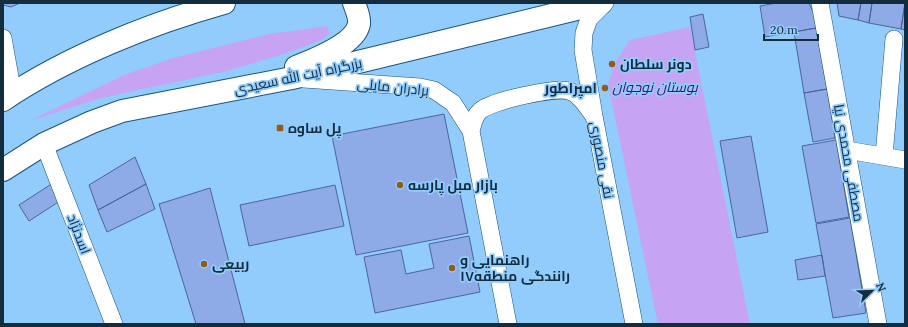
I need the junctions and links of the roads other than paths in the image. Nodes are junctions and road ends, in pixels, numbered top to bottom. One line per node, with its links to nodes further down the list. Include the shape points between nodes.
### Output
1 (224, 3): 10 (highway, via 197,10 52,70)
2 (354, 3): 9 (highway, via 359,25 352,36 318,58)
3 (601, 3): 8 (highway, بزرگراه آیت الله سعیدی)
4 (605, 3): 11 (street, نقی منصوری, via 589,19 584,33 584,50)
5 (820, 3): 14 (street, مصطفی محمدی نیا)
6 (3, 38): 10 (street)
7 (894, 39): 15 (street)
8 (292, 78): 9 (highway, بزرگراه آیت الله سعیدی); 12 (street, برادران مایلی, via 434,90 453,103)
9 (252, 86): 13 (highway, بزرگراه آیت الله سعیدی, via 122,111)
10 (8, 97)
11 (594, 116): 12 (street, via 582,99 571,91 557,89 490,105 480,111); 20 (street, نقی منصوری)
12 (471, 131): 19 (street, برادران مایلی)
13 (44, 144): 17 (highway, بزرگراه آیت الله سعیدی); 18 (street, اسدنژاد)
14 (847, 150): 15 (street); 21 (street, مصطفی محمدی نیا)
15 (884, 156): 16 (street)
16 (905, 160)
17 (3, 170)
18 (114, 324)
19 (508, 324)
20 (634, 324)
21 (878, 324)

